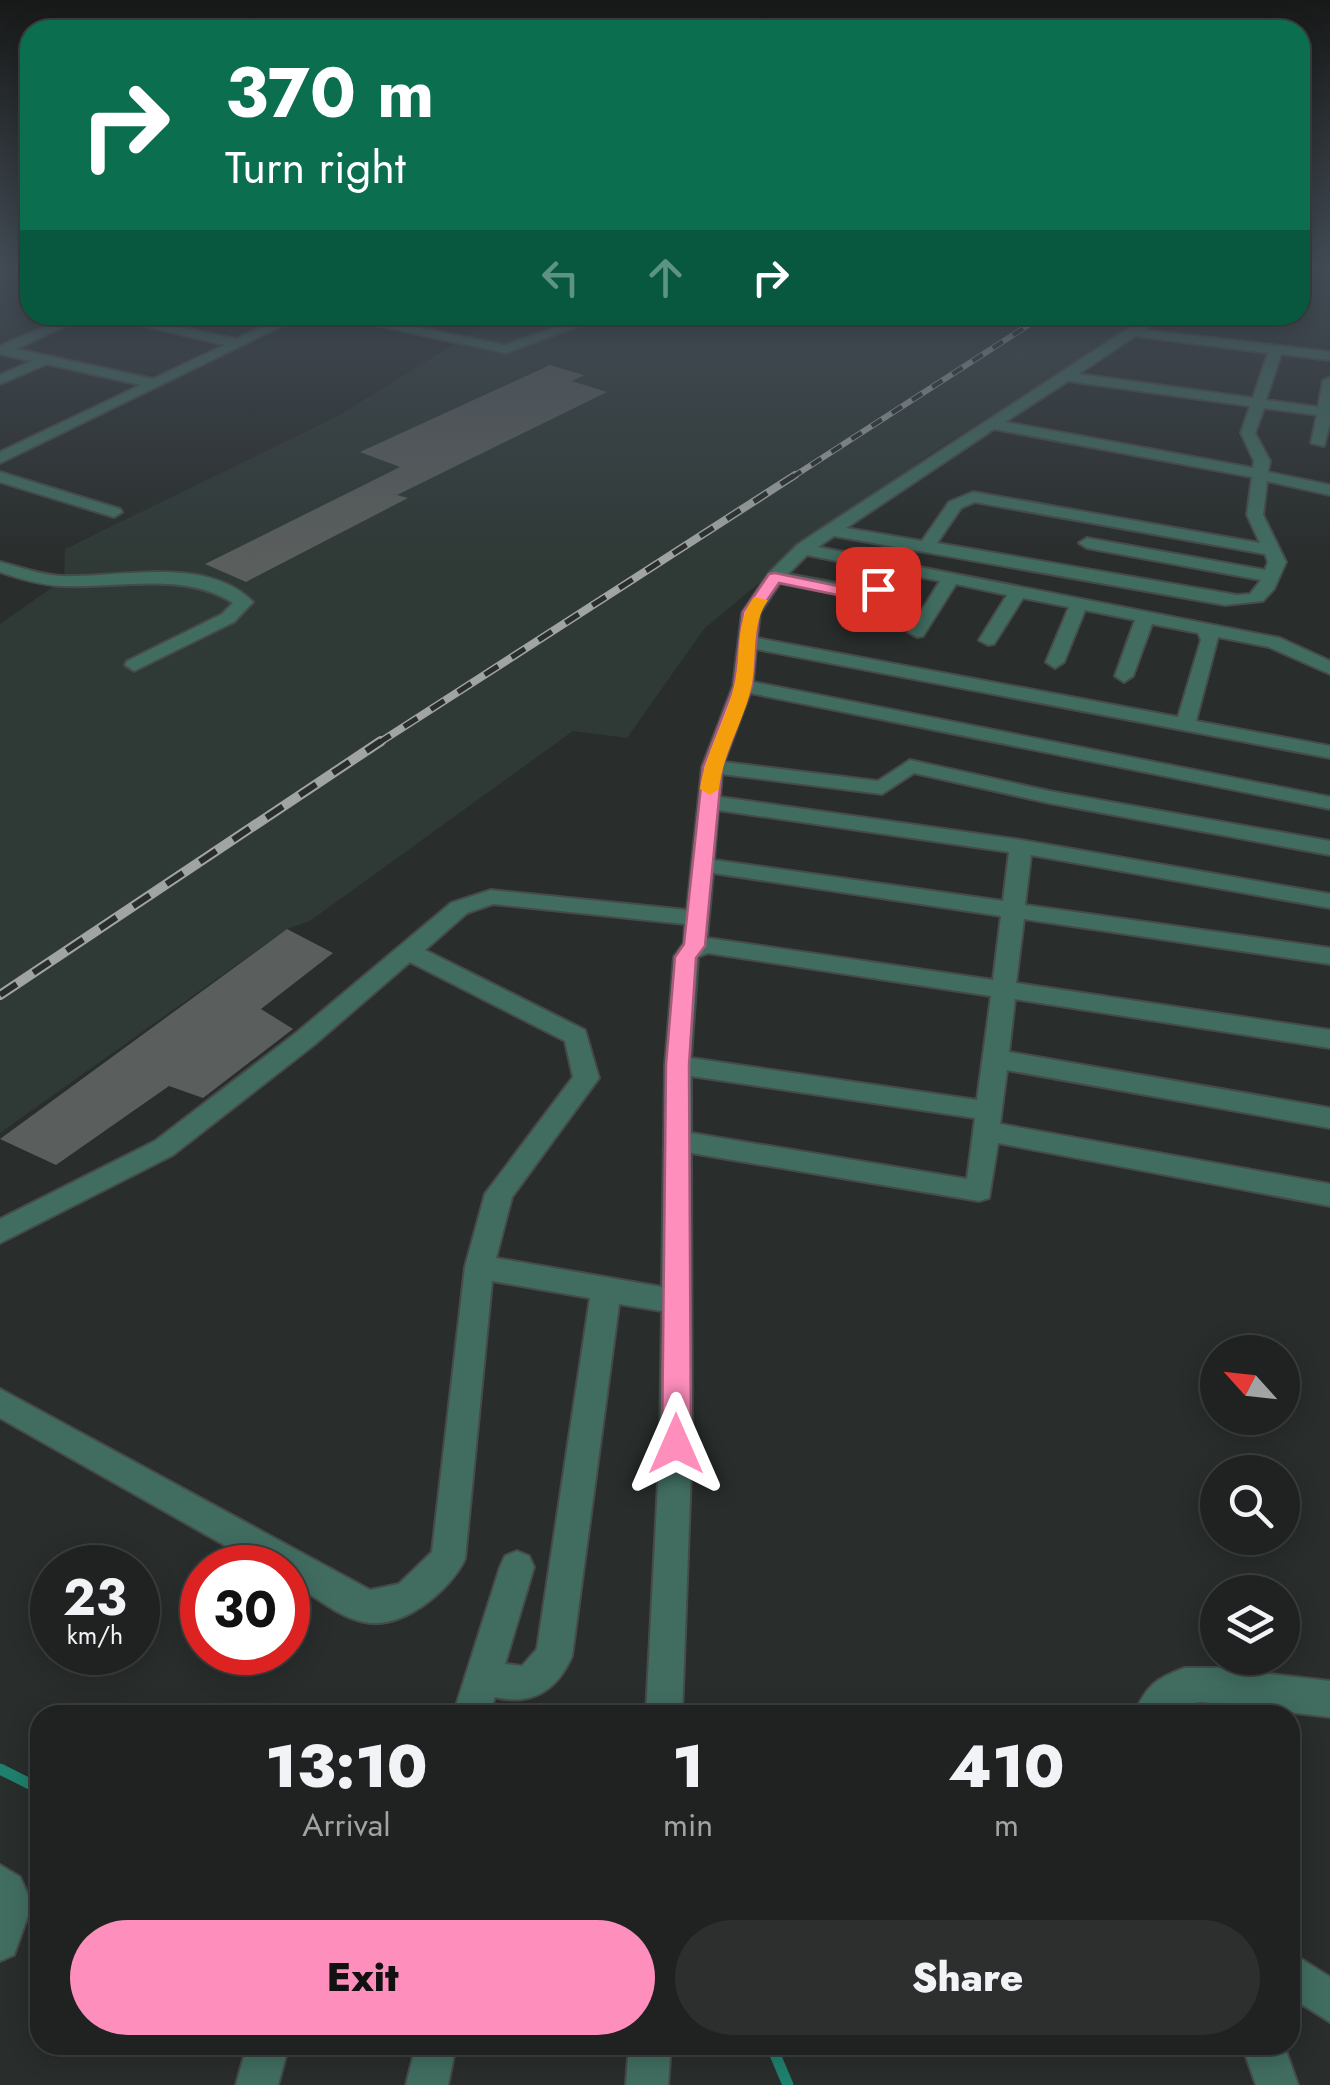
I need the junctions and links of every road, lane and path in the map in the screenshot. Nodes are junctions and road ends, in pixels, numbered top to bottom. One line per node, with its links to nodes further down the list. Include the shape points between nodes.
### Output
1 (32, 366): 7 (street)
2 (75, 366): 9 (street)
3 (193, 366): 9 (street)
4 (1079, 366): 6 (street)
5 (1270, 366): 10 (street)
6 (1064, 376): 10 (street); 12 (street)
7 (0, 380)
8 (1330, 382): 11 (street)
9 (157, 384): 14 (street)
10 (1256, 402): 11 (street); 15 (street, via 1248,432)
11 (1327, 412): 13 (street)
12 (988, 424): 15 (street); 20 (street)
13 (1319, 443)
14 (0, 458)
15 (1262, 474): 17 (street); 24 (street, via 1255,515)
16 (0, 478): 18 (street)
17 (1330, 490)
18 (114, 512)
19 (1100, 519): 21 (street); 23 (street, via 966,498); 24 (street)
20 (830, 530): 22 (street); 23 (street)
21 (1087, 543): 27 (street); 28 (street)
22 (803, 548): 25 (street); 29 (street)
23 (926, 548): 27 (street)
24 (1272, 550): 28 (street)
25 (894, 567): 29 (street, via 878,589 864,594); 30 (street)
26 (2, 568): 39 (street, via 56,581 170,578 244,602 228,618)
27 (1072, 572): 28 (street, via 1236,600 1262,594)
28 (1270, 576)
29 (775, 577): 37 (street, via 751,612)
30 (951, 578): 31 (street); 35 (street)
31 (1018, 592): 32 (street); 36 (street)
32 (1079, 604): 33 (street); 38 (street)
33 (1146, 615): 34 (street); 41 (street)
34 (1206, 629): 40 (street, via 1274,642); 43 (street, via 1210,640)
35 (917, 632)
36 (988, 640)
37 (749, 642): 42 (street); 43 (street)
38 (1055, 662)
39 (134, 665)
40 (1330, 668)
41 (1124, 676)
42 (743, 686): 45 (street); 47 (street)
43 (1186, 724): 44 (street)
44 (1330, 752)
45 (712, 767): 46 (street); 49 (street, via 882,788 910,766)
46 (708, 802): 48 (street); 50 (street)
47 (1330, 803)
48 (1021, 847): 51 (street); 52 (street)
49 (1330, 848)
50 (700, 865): 52 (street); 53 (street)
51 (1330, 901)
52 (1014, 909): 55 (street); 56 (street)
53 (695, 932): 54 (street, via 491,897 458,908); 56 (street); 59 (street, via 686,957)
54 (410, 952): 64 (street, via 164,1148); 65 (street, via 576,1036 586,1078 499,1194)
55 (1330, 956)
56 (1004, 992): 57 (street); 58 (street)
57 (1330, 1039)
58 (996, 1059): 60 (street); 61 (street)
59 (678, 1065): 61 (street); 62 (street)
60 (1330, 1118)
61 (989, 1121): 62 (street, via 979,1191); 63 (street)
62 (677, 1141): 67 (street)
63 (1330, 1195)
64 (0, 1232)
65 (479, 1267): 66 (street); 68 (street, via 448,1559 408,1599 366,1607)
66 (606, 1290): 67 (street); 70 (street, via 554,1656 538,1679 523,1686)
67 (677, 1302): 73 (street)
68 (0, 1402)
69 (517, 1567): 70 (street)
70 (483, 1676): 72 (street)
71 (1330, 1699): 74 (street, via 1210,1685 1180,1687)
72 (474, 1705)
73 (664, 1705)
74 (1157, 1705)
75 (0, 1884): 76 (street, via 14,1903)
76 (0, 1941)
77 (1300, 1980): 78 (street)
78 (1330, 2002)
79 (265, 2055): 81 (street)
80 (1266, 2055): 82 (street)
81 (257, 2085)
82 (1277, 2085)

